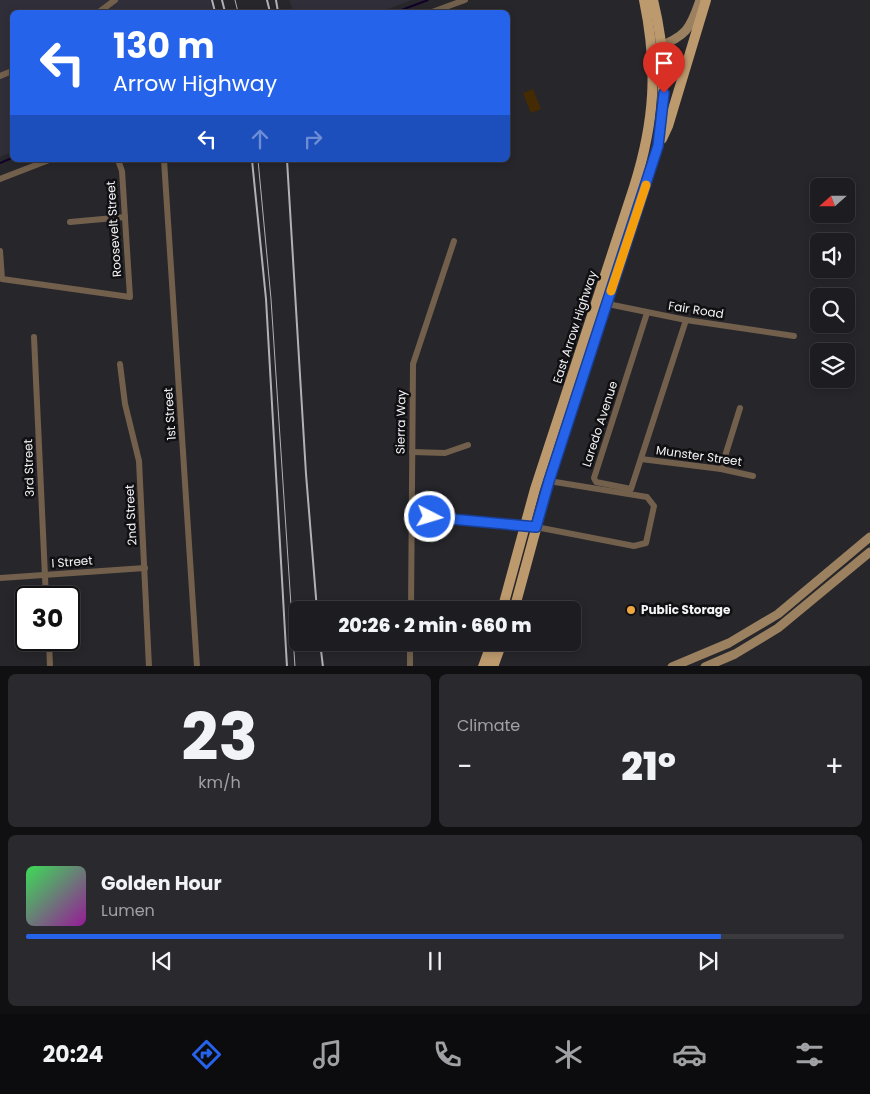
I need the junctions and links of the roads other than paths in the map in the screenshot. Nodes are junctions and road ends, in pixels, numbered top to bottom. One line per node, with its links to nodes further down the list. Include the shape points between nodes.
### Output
1 (116, 0): 7 (street)
2 (465, 0): 8 (street)
3 (644, 0): 10 (main road, East Arrow Highway)
4 (653, 0): 9 (main road)
5 (700, 0): 9 (main road, via 686,31)
6 (706, 0): 12 (main road, via 668,126)
7 (103, 10)
8 (438, 10)
9 (662, 46): 10 (main road); 12 (main road, via 664,93)
10 (651, 50): 11 (main road, East Arrow Highway, via 653,102)
11 (646, 144): 12 (street); 21 (main road, East Arrow Highway)
12 (658, 146): 21 (main road)
13 (44, 162): 16 (street)
14 (119, 162): 17 (street, Roosevelt Street)
15 (164, 162): 52 (street, 1st Street)
16 (0, 179)
17 (125, 217): 18 (street); 20 (street, Roosevelt Street, via 130,297 2,279)
18 (70, 222)
19 (454, 241): 29 (street, Sierra Way, via 413,364)
20 (0, 251)
21 (601, 303): 22 (street, Fair Road); 33 (main road); 35 (main road, East Arrow Highway)
22 (647, 313): 23 (street, Fair Road); 30 (street, Laredo Avenue, via 594,478 596,482 632,489)
23 (686, 320): 24 (street, Fair Road); 30 (street, Laredo Avenue)
24 (794, 336)
25 (34, 337): 40 (street, 3rd Street)
26 (120, 364): 39 (street, 2nd Street, via 125,404 140,461)
27 (740, 408): 31 (street)
28 (468, 445): 29 (street, via 445,453)
29 (412, 452): 34 (street, Sierra Way)
30 (641, 459): 31 (street, Munster Street)
31 (721, 469): 32 (street, Munster Street)
32 (753, 476)
33 (549, 481): 36 (main road); 36 (street, via 647,497 654,506 646,543 634,546)
34 (412, 515): 35 (street); 43 (street, Sierra Way)
35 (525, 526): 36 (street); 44 (main road, East Arrow Highway)
36 (536, 527): 45 (main road)
37 (870, 537): 56 (main road, via 778,614 729,643)
38 (870, 552): 57 (main road, via 778,628 735,654)
39 (145, 568): 40 (street, I Street); 51 (street, 2nd Street)
40 (44, 575): 41 (street, I Street); 42 (street, 3rd Street)
41 (0, 578)
42 (45, 586)
43 (411, 601)
44 (504, 601)
45 (516, 601)
46 (49, 651): 50 (street)
47 (410, 651): 53 (street)
48 (489, 651): 54 (main road)
49 (499, 651): 55 (main road)
50 (50, 666)
51 (149, 666)
52 (197, 666)
53 (410, 666)
54 (483, 666)
55 (493, 666)
56 (672, 666)
57 (705, 666)

